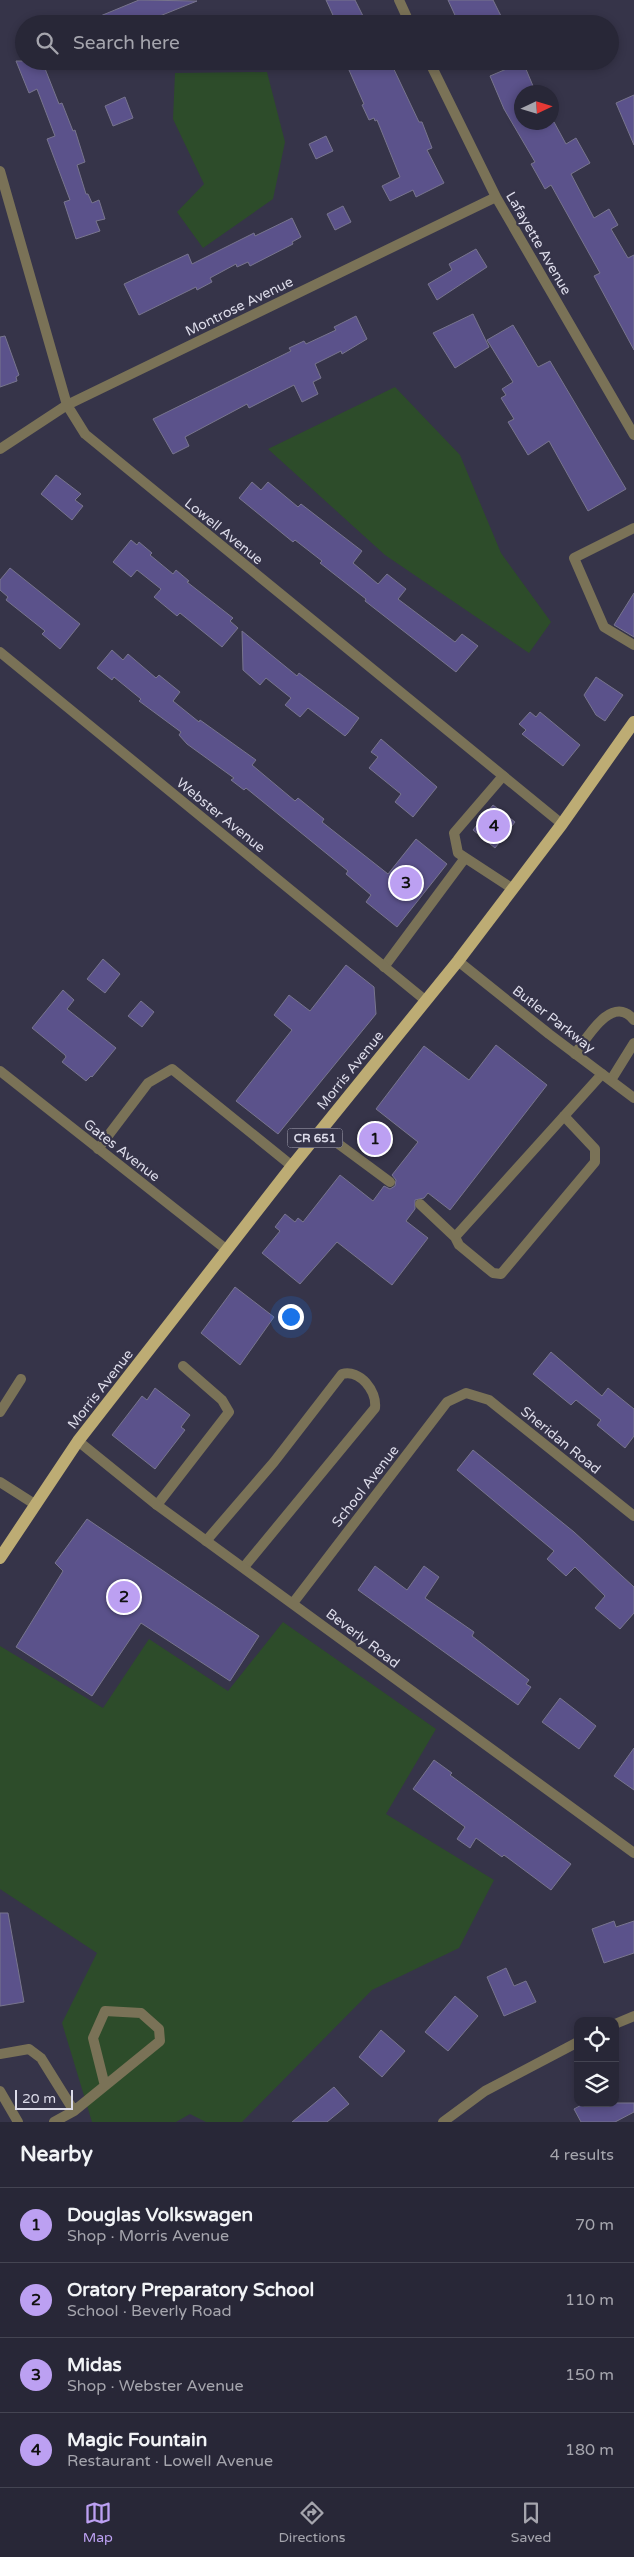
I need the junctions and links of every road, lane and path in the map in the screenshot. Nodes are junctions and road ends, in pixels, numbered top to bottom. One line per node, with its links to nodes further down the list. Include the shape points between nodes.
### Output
1 (399, 0): 2 (street)
2 (406, 15)
3 (433, 70): 5 (street, Lafayette Avenue)
4 (0, 171): 6 (street, Lowell Avenue)
5 (496, 197): 6 (street, Montrose Avenue); 7 (street, Lafayette Avenue)
6 (67, 405): 8 (street, Montrose Avenue); 13 (street, Lowell Avenue, via 85,434)
7 (634, 434)
8 (0, 448)
9 (634, 528): 10 (street, via 574,558 604,627)
10 (634, 645)
11 (0, 652): 18 (street, Webster Avenue)
12 (634, 722): 14 (main road, Morris Avenue / CR 651)
13 (503, 776): 14 (street, Lowell Avenue); 15 (street, via 454,833 458,853)
14 (562, 824): 16 (main road, Morris Avenue / CR 651)
15 (465, 858): 16 (street); 18 (street)
16 (513, 889): 17 (main road, Morris Avenue / CR 651)
17 (458, 961): 19 (main road, Morris Avenue / CR 651); 22 (street, Butler Parkway)
18 (384, 967): 19 (street, Webster Avenue)
19 (425, 1000): 27 (main road, Morris Avenue / CR 651)
20 (634, 1020): 22 (street, via 626,1012 607,1015)
21 (634, 1043): 24 (street)
22 (575, 1054): 24 (street, Butler Parkway)
23 (0, 1071): 28 (street, Gates Avenue)
24 (606, 1077): 25 (street, Butler Parkway); 26 (street)
25 (634, 1098)
26 (564, 1116): 32 (street); 32 (street, via 595,1149 595,1162 501,1274 493,1273 459,1245)
27 (321, 1131): 29 (main road, Morris Avenue / CR 651); 30 (street)
28 (98, 1149): 29 (street, via 148,1084 172,1069); 33 (street, Gates Avenue)
29 (292, 1166): 33 (main road, Morris Avenue / CR 651)
30 (390, 1182)
31 (420, 1204): 32 (street)
32 (455, 1237)
33 (227, 1250): 38 (main road, Morris Avenue / CR 651)
34 (183, 1366): 41 (street, via 222,1400 229,1412)
35 (21, 1379): 37 (street)
36 (466, 1393): 42 (street, Sheridan Road, via 489,1400); 46 (street, School Avenue, via 447,1402)
37 (0, 1412)
38 (78, 1441): 40 (main road, Morris Avenue / CR 651); 41 (street, Beverly Road)
39 (0, 1482): 40 (street)
40 (36, 1505): 44 (main road, Morris Avenue / CR 651)
41 (157, 1505): 43 (street, Beverly Road)
42 (634, 1516)
43 (206, 1541): 45 (street, Beverly Road); 45 (street, via 274,1462 342,1374 349,1373 368,1384 374,1392 376,1408)
44 (0, 1558)
45 (244, 1568): 46 (street, Beverly Road)
46 (292, 1603): 47 (street, Beverly Road)
47 (634, 1853)
48 (634, 2016): 49 (street)
49 (619, 2022)
50 (574, 2044): 57 (street, via 485,2091)
51 (0, 2054): 54 (street, via 29,2049 41,2058)
52 (105, 2086): 52 (street, via 160,2041 159,2029 141,2012 105,2011 93,2038); 54 (street)
53 (0, 2091): 55 (street)
54 (74, 2110): 56 (street)
55 (18, 2122)
56 (54, 2122)
57 (443, 2122)

